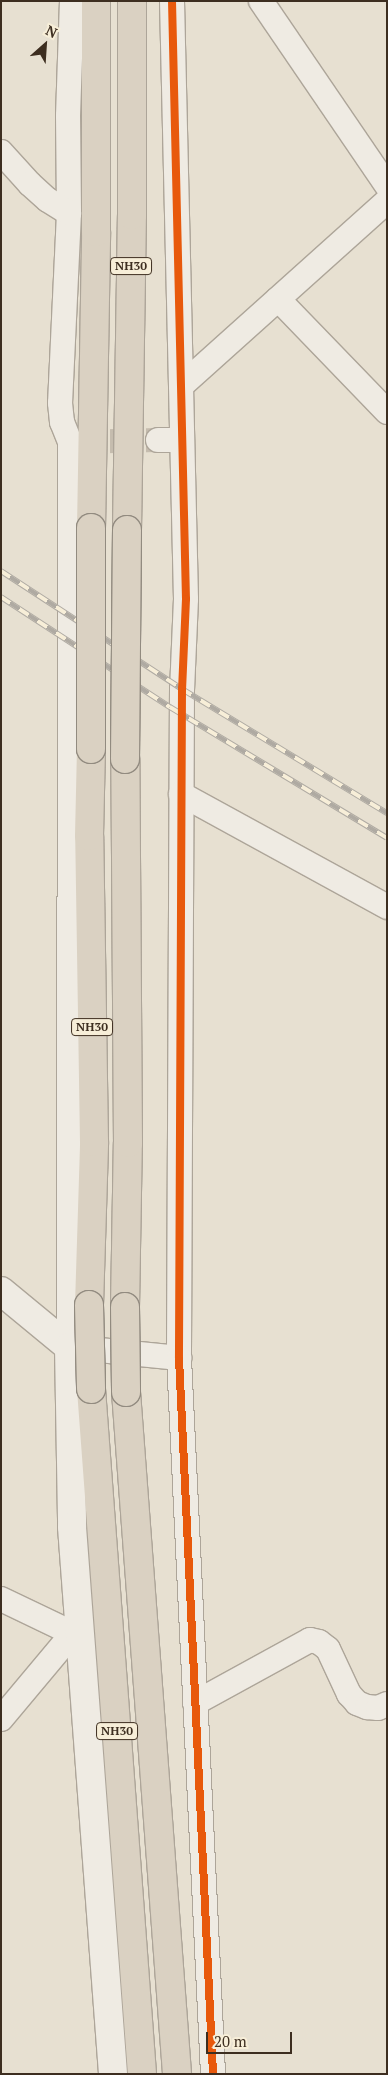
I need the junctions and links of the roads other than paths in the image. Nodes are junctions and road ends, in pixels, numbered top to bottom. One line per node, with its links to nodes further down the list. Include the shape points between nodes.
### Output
1 (72, 1): 9 (street)
2 (96, 1): 26 (highway, NH30, bridge, via 89,836 94,1142 89,1305 91,1389)
3 (132, 1): 27 (highway, NH30, bridge, via 125,758 126,1392)
4 (172, 1): 11 (street)
5 (261, 1): 7 (street)
6 (1, 152): 9 (street, via 30,184)
7 (387, 186)
8 (387, 201): 10 (street)
9 (69, 213): 18 (street, via 60,402 62,422 70,442)
10 (278, 299): 11 (street); 12 (street)
11 (181, 386): 14 (street)
12 (387, 412)
13 (158, 440): 14 (street)
14 (182, 440): 15 (street, via 186,599)
15 (181, 794): 16 (street); 19 (street)
16 (387, 907)
17 (1, 1291): 18 (street)
18 (69, 1347): 19 (street); 21 (street)
19 (180, 1358): 22 (street)
20 (1, 1599): 21 (street)
21 (75, 1630): 24 (street); 25 (street)
22 (195, 1703): 23 (street, via 310,1640 328,1649 349,1694 357,1703 378,1708); 28 (street)
23 (387, 1704)
24 (1, 1719)
25 (113, 2074)
26 (142, 2074)
27 (178, 2074)
28 (213, 2074)

